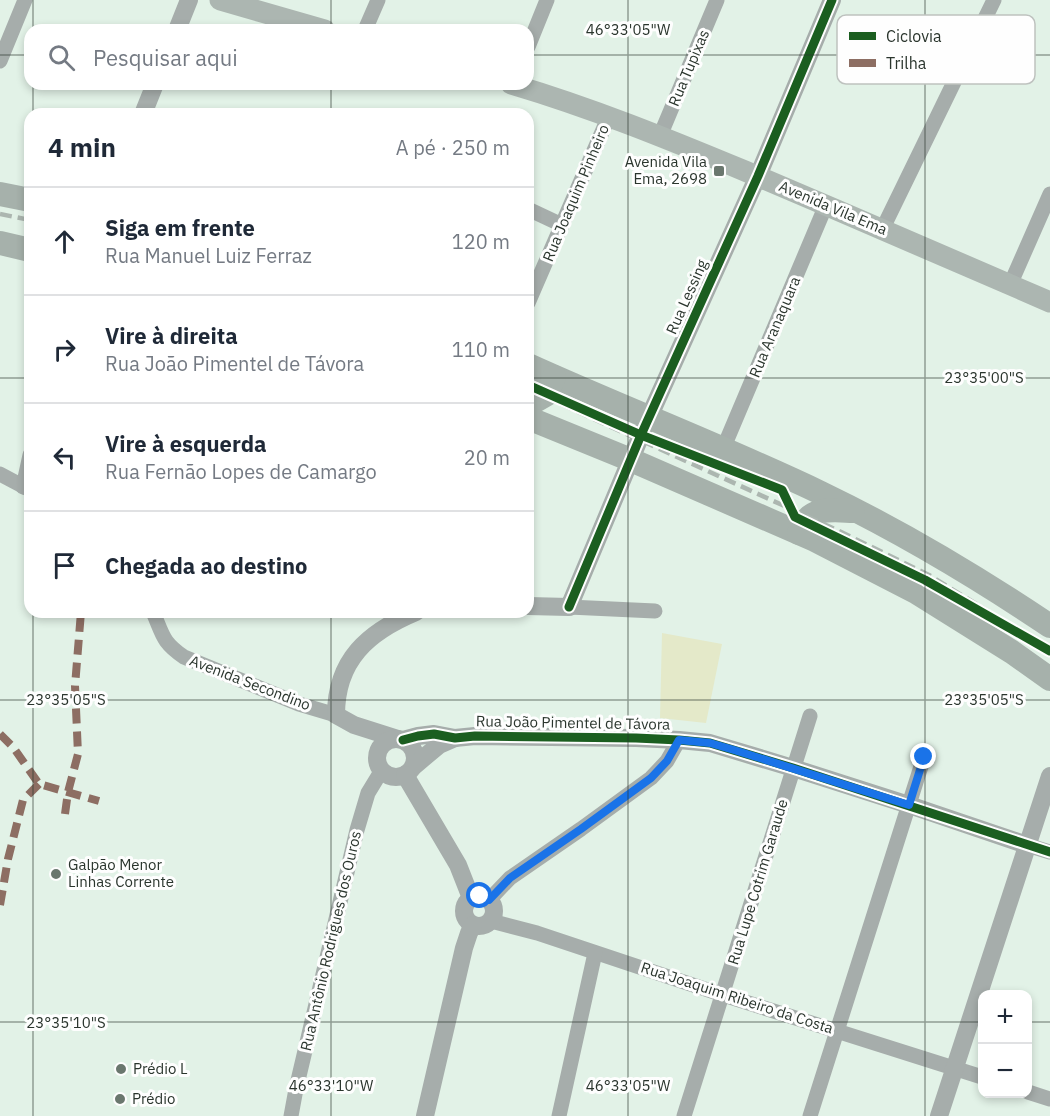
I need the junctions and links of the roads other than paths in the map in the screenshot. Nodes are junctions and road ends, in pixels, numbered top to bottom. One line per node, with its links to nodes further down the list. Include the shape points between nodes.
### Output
1 (25, 0): 14 (street)
2 (189, 0): 10 (street)
3 (220, 0): 11 (main road)
4 (378, 0): 12 (street)
5 (547, 0): 13 (street)
6 (717, 0): 20 (street, Rua Tupixas)
7 (832, 0): 21 (street, Rua Lessing)
8 (994, 0): 9 (street)
9 (987, 15)
10 (179, 24)
11 (304, 24)
12 (368, 24)
13 (534, 32)
14 (0, 61)
15 (953, 84): 28 (street)
16 (153, 90): 18 (street)
17 (532, 90): 19 (main road, Avenida Vila Ema)
18 (145, 108)
19 (609, 116): 20 (main road, Avenida Vila Ema); 27 (street, Rua Joaquim Pinheiro)
20 (660, 136): 21 (main road, Avenida Vila Ema)
21 (758, 176): 25 (main road, Avenida Vila Ema); 37 (street, Rua Lessing)
22 (0, 194): 24 (main road)
23 (1050, 194): 31 (street)
24 (24, 199)
25 (826, 205): 28 (main road, Avenida Vila Ema); 39 (street, Rua Aranaquara)
26 (534, 212): 27 (street)
27 (562, 225): 32 (street, Rua Joaquim Pinheiro)
28 (882, 230): 31 (main road, Avenida Vila Ema)
29 (0, 243): 30 (main road)
30 (24, 249)
31 (1010, 285): 33 (main road, Avenida Vila Ema)
32 (534, 289)
33 (1050, 302)
34 (534, 368): 35 (main road)
35 (554, 377): 36 (main road, via 547,394); 37 (main road)
36 (534, 402)
37 (649, 418): 39 (main road); 40 (street, Rua Lessing)
38 (534, 420): 40 (main road)
39 (723, 449): 43 (main road)
40 (631, 460): 44 (main road); 46 (street, Rua Lessing)
41 (0, 474): 42 (street)
42 (24, 487)
43 (855, 511): 44 (main road, via 815,513 803,523); 50 (main road, via 951,563)
44 (799, 533): 51 (main road, via 916,592)
45 (534, 606): 46 (street)
46 (569, 607): 47 (street)
47 (656, 611)
48 (155, 618): 52 (street, Avenida Secondino, via 164,639 184,657)
49 (402, 618): 52 (street, via 375,633 353,656 337,692)
50 (1050, 626)
51 (1050, 680)
52 (336, 715): 54 (street)
53 (810, 716): 60 (street, Rua Lupe Cotrim Garaude)
54 (354, 725): 56 (street); 59 (street)
55 (454, 738): 56 (street, Rua João Pimentel de Távora, via 434,734); 57 (street, Rua João Pimentel de Távora); 61 (street, Rua João Pimentel de Távora, via 429,752)
56 (400, 740): 59 (street, via 386,742 378,752); 61 (street, via 413,748 415,760)
57 (679, 740): 60 (street, Rua João Pimentel de Távora, via 710,743); 66 (street, via 651,778)
58 (924, 757): 63 (street)
59 (379, 764): 61 (street, via 393,777); 75 (street, Rua Antônio Rodrigues dos Ouros, via 357,830)
60 (793, 768): 63 (street, Rua João Pimentel de Távora); 69 (street, Rua Lupe Cotrim Garaude)
61 (409, 770): 66 (street)
62 (1050, 776): 64 (street)
63 (909, 805): 64 (street, Rua João Pimentel de Távora); 70 (street)
64 (1027, 845): 65 (street, Rua João Pimentel de Távora); 71 (street)
65 (1050, 852)
66 (480, 899): 67 (street, via 494,908 494,913); 67 (street, via 464,910 466,919)
67 (482, 923): 68 (street, Rua Joaquim Ribeiro da Costa, via 537,933); 76 (street, via 469,933 464,948)
68 (595, 952): 69 (street, Rua Joaquim Ribeiro da Costa); 77 (street)
69 (723, 994): 70 (street, Rua Joaquim Ribeiro da Costa); 78 (street, Rua Lupe Cotrim Garaude)
70 (838, 1030): 71 (street, Rua Joaquim Ribeiro da Costa); 79 (street)
71 (955, 1068): 72 (street, Rua Joaquim Ribeiro da Costa); 80 (street)
72 (978, 1076)
73 (1032, 1093): 74 (street)
74 (1050, 1099)
75 (291, 1116)
76 (425, 1116)
77 (559, 1116)
78 (684, 1116)
79 (810, 1116)
80 (939, 1116)

